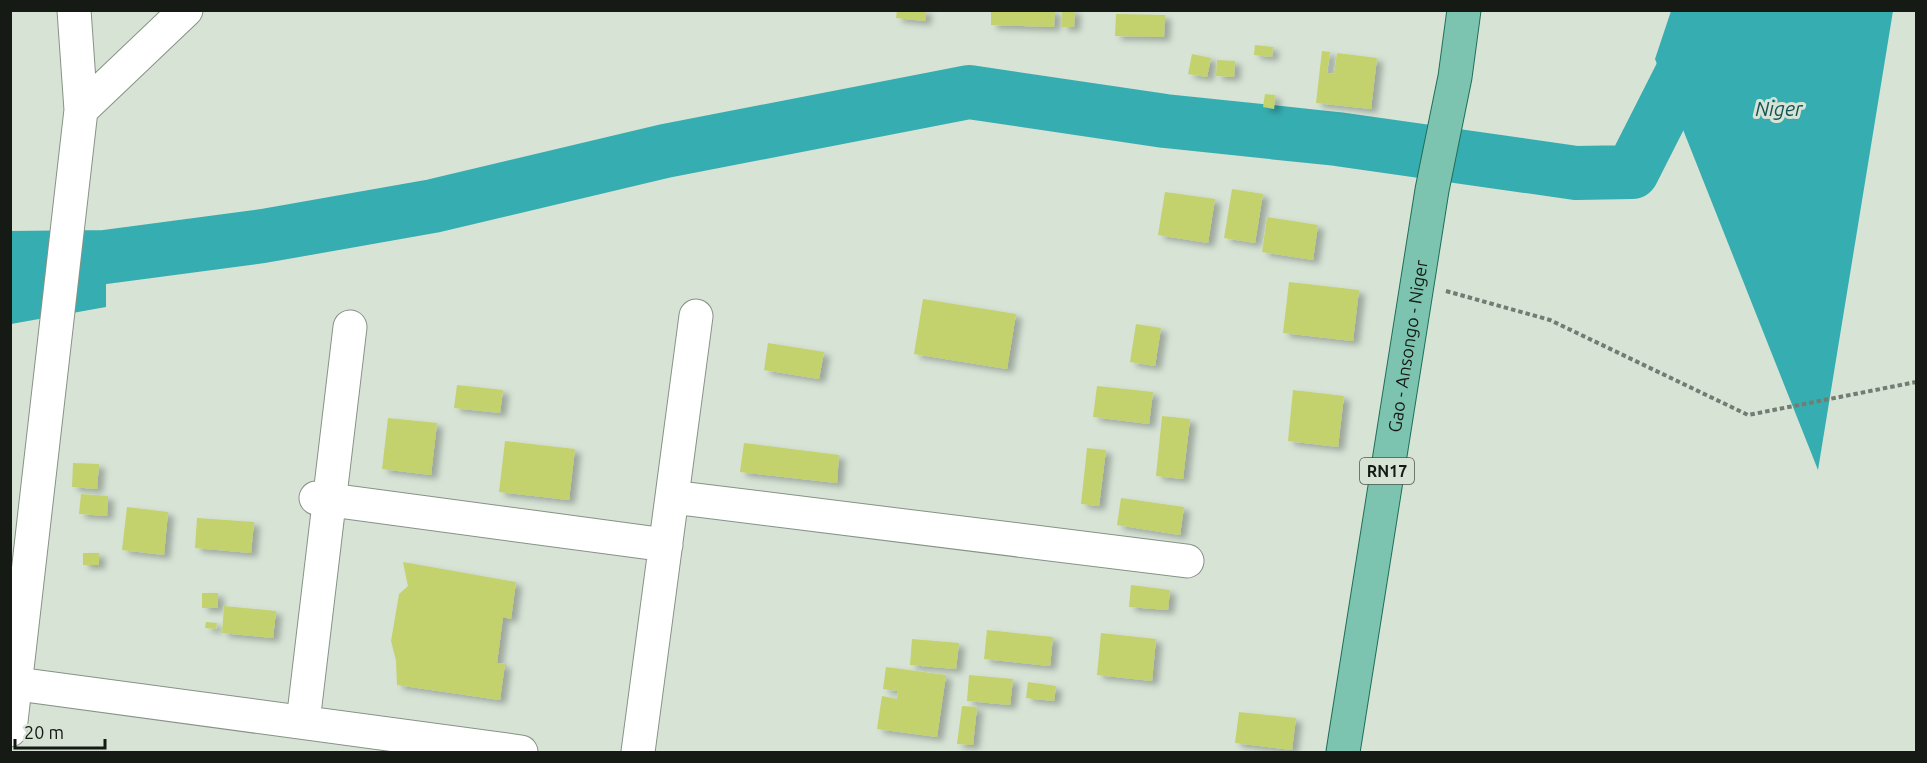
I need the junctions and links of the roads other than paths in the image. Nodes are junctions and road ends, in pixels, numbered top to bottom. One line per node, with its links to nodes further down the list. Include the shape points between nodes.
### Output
1 (74, 10): 4 (street)
2 (186, 10): 4 (street)
3 (1464, 10): 16 (main road, Gao - Ansongo - Niger / RN17, via 1455,77 1431,190)
4 (81, 110): 11 (street)
5 (696, 316): 7 (street)
6 (350, 327): 8 (street)
7 (672, 497): 9 (street); 10 (street)
8 (324, 499): 9 (street); 12 (street)
9 (666, 545): 15 (street)
10 (1187, 561)
11 (14, 683): 12 (street); 13 (street)
12 (303, 722): 14 (street)
13 (10, 730)
14 (521, 753)
15 (638, 753)
16 (1343, 753)

